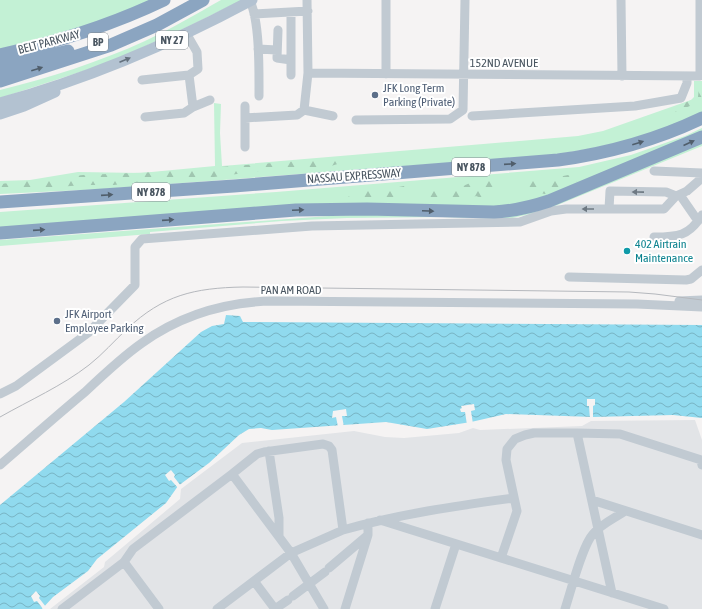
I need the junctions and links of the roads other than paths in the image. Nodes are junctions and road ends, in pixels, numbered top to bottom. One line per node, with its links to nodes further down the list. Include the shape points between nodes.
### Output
1 (164, 0): 17 (highway, BELT PARKWAY / BP, via 90,31)
2 (190, 0): 19 (highway, BELT PARKWAY / BP, via 145,23 100,41)
3 (203, 0): 28 (highway, one-way to 3, via 111,45 158,25)
4 (308, 0): 10 (street)
5 (386, 0): 22 (street)
6 (465, 0): 23 (street)
7 (622, 0): 26 (street)
8 (700, 0): 27 (street, 152ND AVENUE, via 700,76)
9 (251, 1): 12 (street); 14 (main road, NY 27)
10 (308, 11): 11 (street); 21 (street)
11 (291, 12): 12 (street); 18 (street)
12 (254, 14): 15 (street)
13 (278, 30): 16 (street)
14 (186, 33): 20 (main road, NY 27, one-way to 14); 24 (street, via 198,52 198,69)
15 (258, 49): 16 (street); 30 (street)
16 (278, 50): 18 (street, via 277,58)
17 (0, 55)
18 (291, 60): 25 (street)
19 (0, 68)
20 (89, 74): 32 (main road, NY 27); 36 (main road, via 44,98)
21 (308, 74): 22 (street, 152ND AVENUE); 35 (street)
22 (386, 74): 23 (street, 152ND AVENUE)
23 (464, 74): 26 (street, 152ND AVENUE); 42 (street, via 463,110 450,119)
24 (190, 75): 29 (street); 34 (street)
25 (291, 75)
26 (622, 76): 27 (street, 152ND AVENUE)
27 (687, 76): 38 (street, via 681,98 635,106)
28 (0, 80)
29 (142, 80)
30 (259, 96)
31 (210, 100): 34 (street)
32 (0, 103)
33 (244, 106): 40 (street)
34 (193, 107): 39 (street, via 184,113)
35 (304, 110): 37 (street); 40 (street, via 297,115)
36 (0, 114)
37 (332, 116)
38 (472, 116)
39 (145, 117)
40 (245, 118): 44 (street)
41 (702, 118): 49 (highway, NASSAU EXPRESSWAY / NY 878, one-way to 41, via 558,160 594,155 629,146)
42 (356, 120)
43 (702, 137): 52 (highway, one-way to 43, via 296,210 512,211 549,201)
44 (245, 147)
45 (654, 171): 46 (street)
46 (702, 173)
47 (702, 178): 48 (street)
48 (678, 195): 50 (street, via 664,209); 50 (street, one-way to 50, via 666,192 610,192); 51 (street)
49 (0, 202)
50 (609, 209): 59 (street, one-way to 59, via 551,211 520,222 312,226 142,239 135,247 135,285 88,333 16,386)
51 (700, 218): 53 (street, via 690,230 680,235)
52 (0, 233)
53 (654, 237)
54 (702, 270): 55 (street, via 686,280)
55 (569, 276)
56 (702, 300): 57 (street, PAN AM ROAD)
57 (638, 304): 58 (street, PAN AM ROAD); 62 (street, PAN AM ROAD, via 273,301 224,306 183,320 148,339)
58 (702, 306)
59 (0, 394)
60 (577, 433): 65 (street, via 620,434 701,460); 67 (street, via 534,433 515,439 507,449 506,460); 68 (street)
61 (269, 451): 66 (street, via 257,454); 73 (street, via 323,444 329,446 332,450); 76 (street, via 279,518)
62 (12, 454): 63 (street); 64 (street, PAN AM ROAD)
63 (0, 460)
64 (0, 465)
65 (702, 465)
66 (232, 474): 76 (street); 82 (street, via 133,550)
67 (514, 498): 70 (street); 81 (street, via 517,511)
68 (592, 500): 69 (street); 72 (street)
69 (625, 511): 72 (street); 75 (street)
70 (380, 520): 71 (street); 77 (street)
71 (368, 523): 73 (street); 74 (street)
72 (598, 528): 78 (street); 79 (street)
73 (343, 530): 80 (street)
74 (368, 535): 85 (street); 94 (street)
75 (702, 535)
76 (279, 537): 80 (street)
77 (456, 544): 81 (street); 95 (street)
78 (585, 546): 79 (street); 84 (street)
79 (602, 548): 86 (street)
80 (291, 553): 83 (street); 85 (street)
81 (501, 558): 84 (street)
82 (124, 562): 89 (street); 90 (street)
83 (254, 581): 91 (street); 92 (street)
84 (574, 581): 86 (street); 96 (street)
85 (310, 584): 87 (street); 92 (street)
86 (612, 593): 88 (street)
87 (322, 608): 93 (street)
88 (660, 608)
89 (62, 609)
90 (159, 609)
91 (218, 609)
92 (275, 609)
93 (332, 609)
94 (345, 609)
95 (435, 609)
96 (565, 609)

